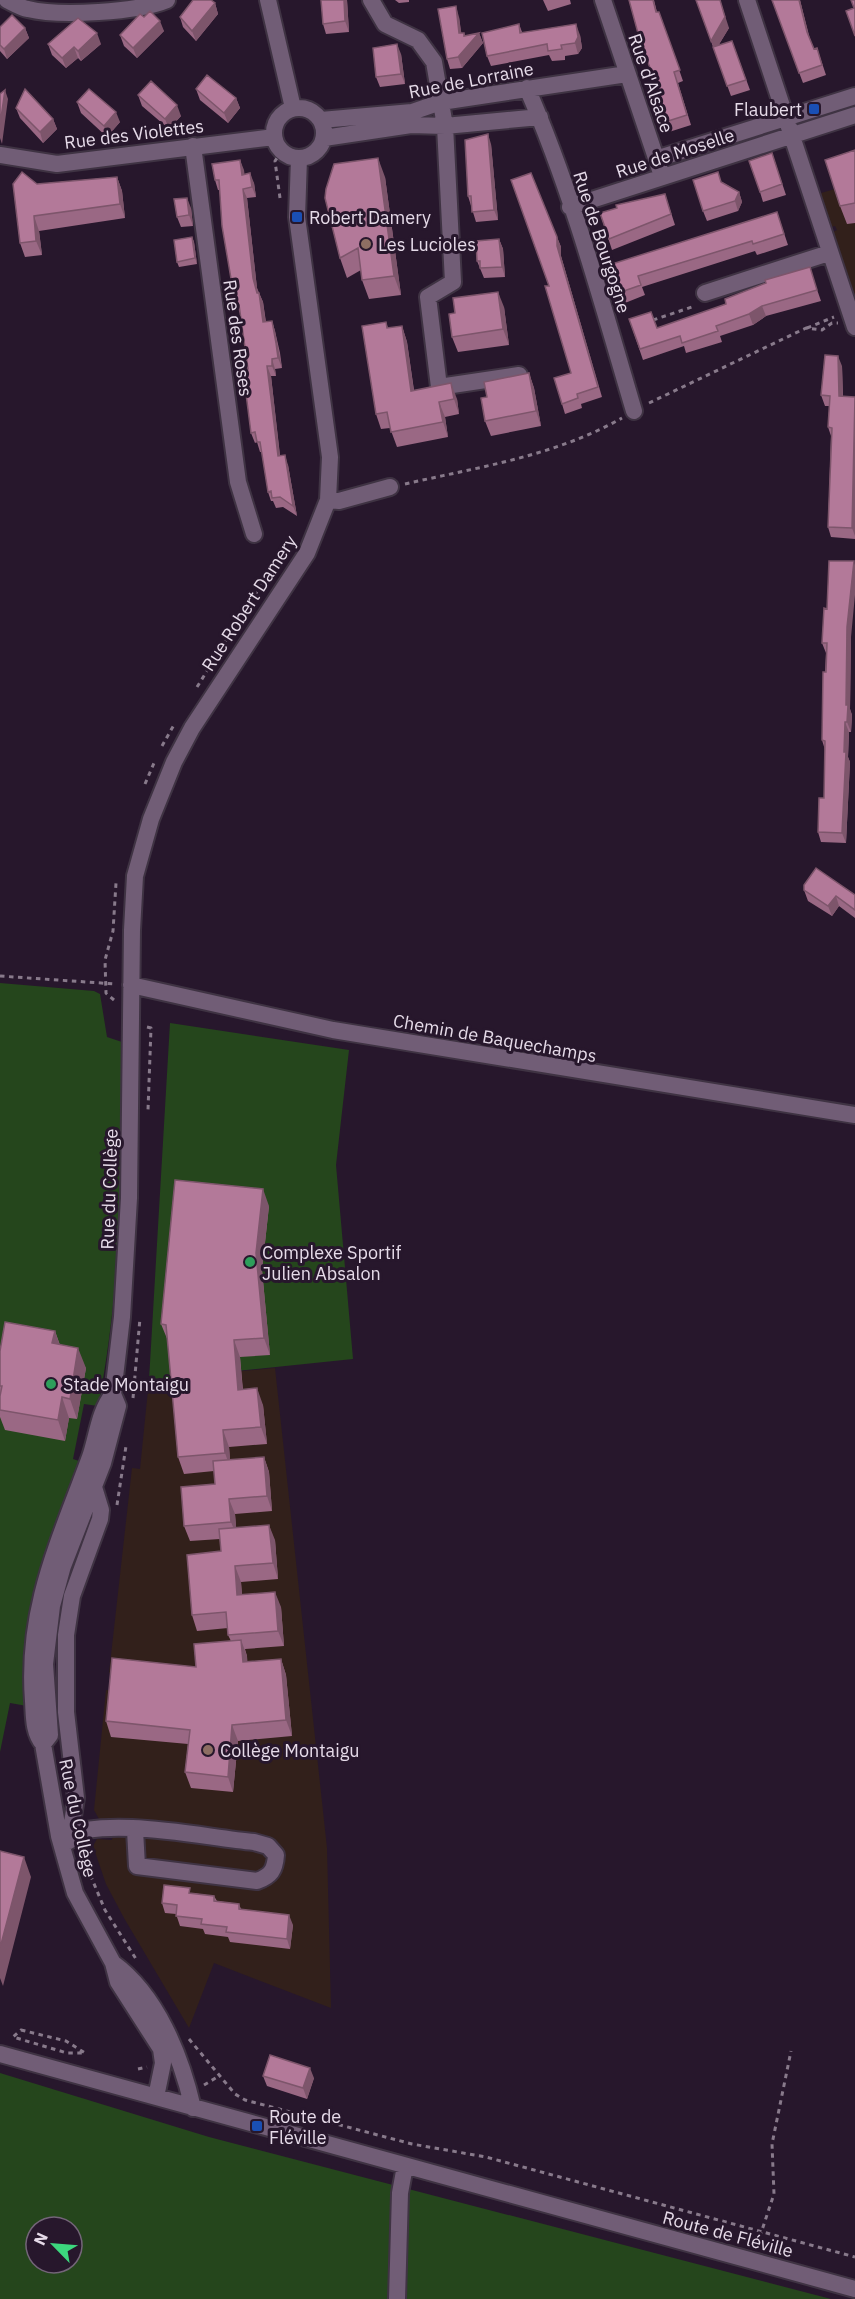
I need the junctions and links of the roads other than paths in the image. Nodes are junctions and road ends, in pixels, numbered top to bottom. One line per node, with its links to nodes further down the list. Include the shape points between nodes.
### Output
1 (7, 0): 2 (street, via 28,9 85,12 153,6)
2 (167, 0)
3 (268, 0): 11 (street)
4 (371, 0): 10 (street, via 385,24 418,40 434,62)
5 (603, 0): 7 (street, Rue d'Alsace)
6 (747, 0): 16 (street)
7 (627, 74): 8 (street, Rue de Lorraine); 22 (street, Rue d'Alsace)
8 (527, 88): 10 (street, Rue de Lorraine); 13 (street, Rue de Bourgogne)
9 (855, 96): 16 (street)
10 (441, 102): 14 (street, Rue de Lorraine, via 412,112); 15 (street)
11 (293, 108): 14 (street, via 304,108); 18 (street, via 278,119)
12 (855, 115): 16 (street)
13 (540, 117): 15 (street, Rue de Lorraine); 24 (street, Rue de Bourgogne)
14 (321, 120): 17 (street)
15 (444, 126): 17 (street, Rue de Lorraine, via 411,125); 28 (street, via 453,282 428,297 439,387)
16 (788, 128): 22 (street, Rue de Moselle); 23 (street, Rue de Moselle); 25 (street)
17 (324, 138): 21 (street, via 319,148)
18 (278, 144): 19 (street, Rue des Violettes); 21 (street)
19 (193, 146): 20 (street, Rue des Violettes, via 57,164); 32 (street, Rue des Roses, via 238,482)
20 (0, 155)
21 (299, 158): 31 (street, Rue Robert Damery, via 297,216 330,458)
22 (656, 159): 23 (street, Rue d'Alsace)
23 (663, 178): 24 (street, Rue de Moselle)
24 (570, 207): 29 (street, Rue de Bourgogne)
25 (829, 253): 26 (street); 27 (street)
26 (705, 293)
27 (855, 327)
28 (519, 375)
29 (634, 411)
30 (390, 487): 31 (street, via 339,501)
31 (328, 500): 33 (street, Rue Robert Damery, via 307,553 192,728 163,787 135,876)
32 (254, 534)
33 (131, 985): 34 (street, Chemin de Baquechamps, via 333,1030); 35 (street, Rue du Collège, via 127,1232)
34 (855, 1115)
35 (113, 1394): 36 (street, Rue du Collège, via 118,1406); 37 (street, Rue du Collège, via 106,1402 38,1609 31,1667 36,1736)
36 (94, 1487): 37 (street, Rue du Collège, via 52,1606 45,1664 50,1735); 39 (street, via 100,1519 72,1596 66,1635 66,1712 76,1798)
37 (43, 1744): 39 (street, Rue du Collège)
38 (135, 1830): 38 (street, via 137,1866 257,1881 268,1877 275,1868 276,1855 268,1846 254,1842); 39 (street)
39 (65, 1834): 40 (street, Rue du Collège, via 65,1862 75,1893)
40 (112, 1963): 42 (street, Rue du Collège, via 118,1982 161,2049 163,2064); 43 (street, Rue du Collège, via 129,1975 165,2027 181,2060)
41 (0, 2054): 42 (street, Route de Fléville)
42 (156, 2097): 43 (street, Route de Fléville)
43 (193, 2108): 44 (street, Route de Fléville)
44 (405, 2166): 45 (street, Route de Fléville); 46 (street, via 400,2193)
45 (855, 2289)
46 (397, 2299)

